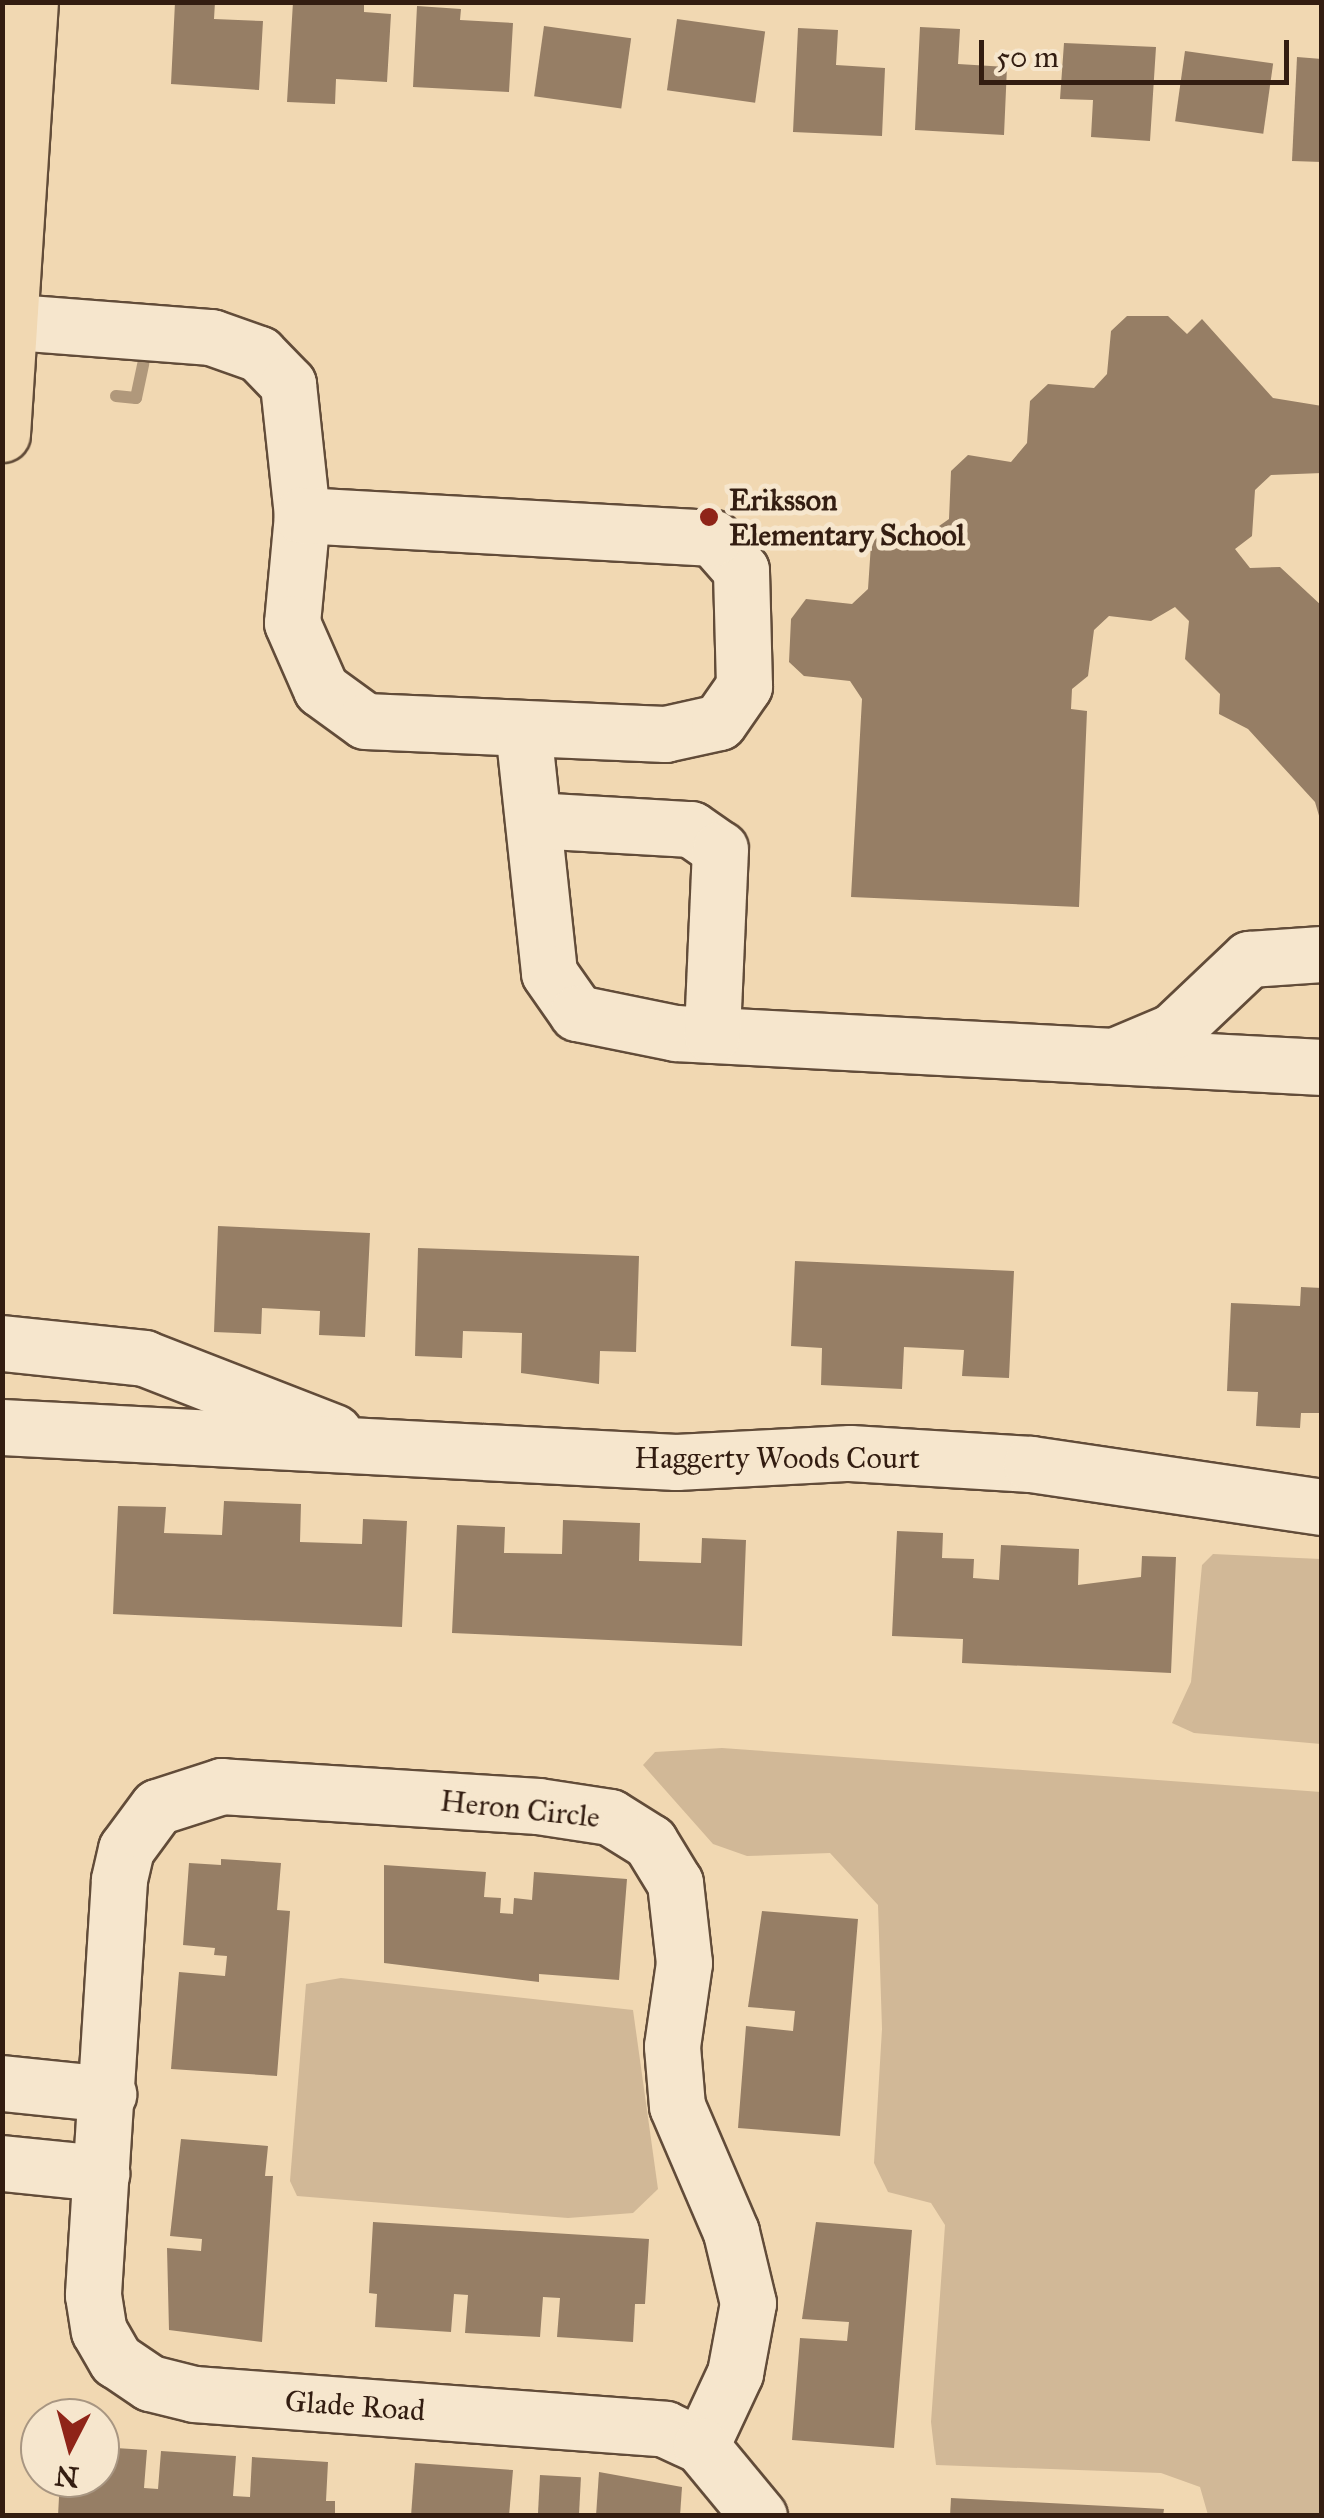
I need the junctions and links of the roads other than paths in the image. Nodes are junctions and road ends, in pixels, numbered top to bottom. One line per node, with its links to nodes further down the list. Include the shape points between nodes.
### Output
1 (30, 2): 2 (main road)
2 (6, 321): 3 (main road); 4 (street, via 211,337 259,354 288,384)
3 (2, 434)
4 (302, 515): 5 (street, via 292,623 321,689 365,720); 5 (street, via 713,538 741,570 744,686 720,722 664,734)
5 (523, 729): 6 (street)
6 (533, 820): 8 (street, via 549,973 577,1013); 8 (street, via 691,829 720,849)
7 (1322, 954): 9 (street, via 1249,960 1173,1032)
8 (712, 1035): 9 (street)
9 (1114, 1056): 10 (street)
10 (1322, 1068)
11 (2, 1343): 13 (street, Haggerty Woods Court, via 144,1358)
12 (2, 1427): 13 (street, Haggerty Woods Court, via 214,1442)
13 (350, 1439): 14 (street, Haggerty Woods Court, via 676,1462 850,1454 1031,1464)
14 (1322, 1507)
15 (2, 2083): 16 (street)
16 (108, 2094): 18 (street, Glade Road); 19 (street, Heron Circle, via 118,1880 132,1838 157,1807 222,1786 610,1817 650,1842 676,1883 684,1963 672,2046 677,2106 731,2232 748,2303 735,2373)
17 (2, 2164): 18 (street)
18 (101, 2173): 19 (street, Glade Road, via 94,2313 116,2360 150,2384 194,2394 665,2428)
19 (701, 2446): 20 (street, Glade Road)
20 (759, 2516)

